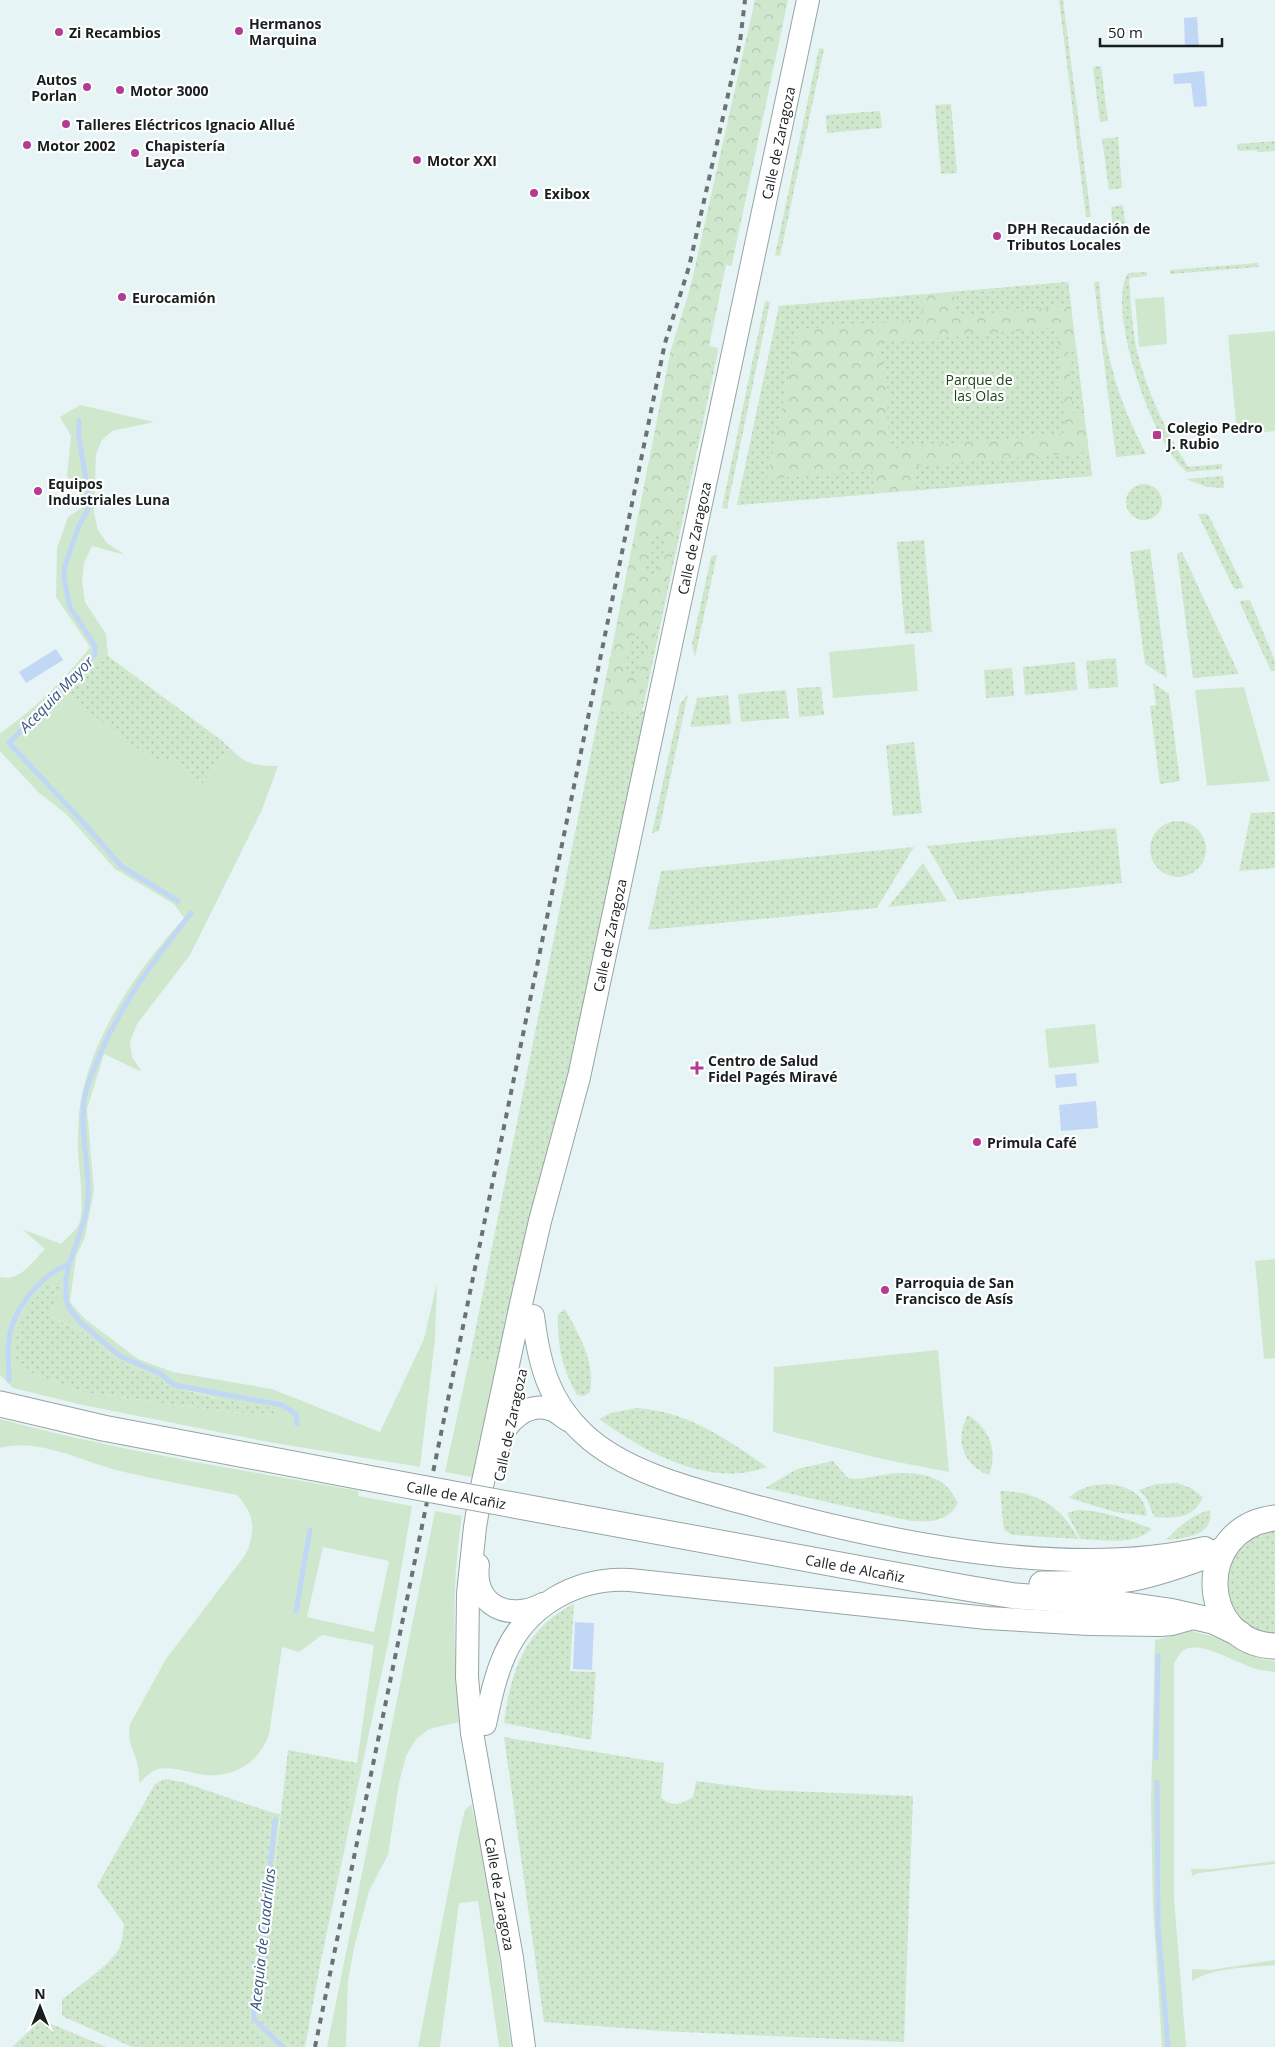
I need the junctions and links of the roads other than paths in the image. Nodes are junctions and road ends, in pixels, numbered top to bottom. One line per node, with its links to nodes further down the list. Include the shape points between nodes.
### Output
1 (808, 0): 2 (main road, Calle de Zaragoza)
2 (580, 1077): 3 (main road, Calle de Zaragoza); 4 (main road, Calle de Zaragoza, via 540,1221)
3 (533, 1316): 6 (main road, Calle de Zaragoza); 7 (main road, via 546,1379)
4 (512, 1346): 8 (main road, via 510,1385); 17 (main road, Calle de Zaragoza, via 475,1527 468,1594)
5 (0, 1404): 11 (main road, Calle de Alcañiz, bridge, via 103,1428)
6 (511, 1420): 7 (main road, via 528,1410 540,1408 553,1411); 8 (main road); 12 (main road, Calle de Zaragoza)
7 (574, 1424): 10 (main road, via 606,1451 678,1484 768,1510 892,1538 1026,1557 1097,1560 1161,1556)
8 (499, 1441): 12 (main road, via 484,1519)
9 (1275, 1518): 10 (main road, via 1244,1528)
10 (1225, 1546): 11 (main road, Calle de Alcañiz, via 1166,1570 1102,1582 1022,1584); 15 (main road, via 1215,1572 1215,1595 1224,1616)
11 (914, 1578): 14 (main road, Calle de Alcañiz, via 1015,1596 1141,1606)
12 (480, 1586): 13 (main road, via 496,1606 509,1612 525,1612); 17 (main road); 18 (main road, Calle de Zaragoza)
13 (548, 1602): 14 (main road, via 586,1584 619,1579 1038,1622 1160,1625); 18 (main road, via 523,1625 510,1644 497,1675)
14 (1197, 1617): 15 (main road, Calle de Alcañiz)
15 (1240, 1634): 16 (main road, Calle de Alcañiz, via 1253,1642)
16 (1275, 1646)
17 (467, 1677): 19 (main road, Calle de Zaragoza, via 476,1761)
18 (485, 1724): 19 (main road, Calle de Zaragoza)
19 (512, 1958): 20 (main road)
20 (524, 2047)

